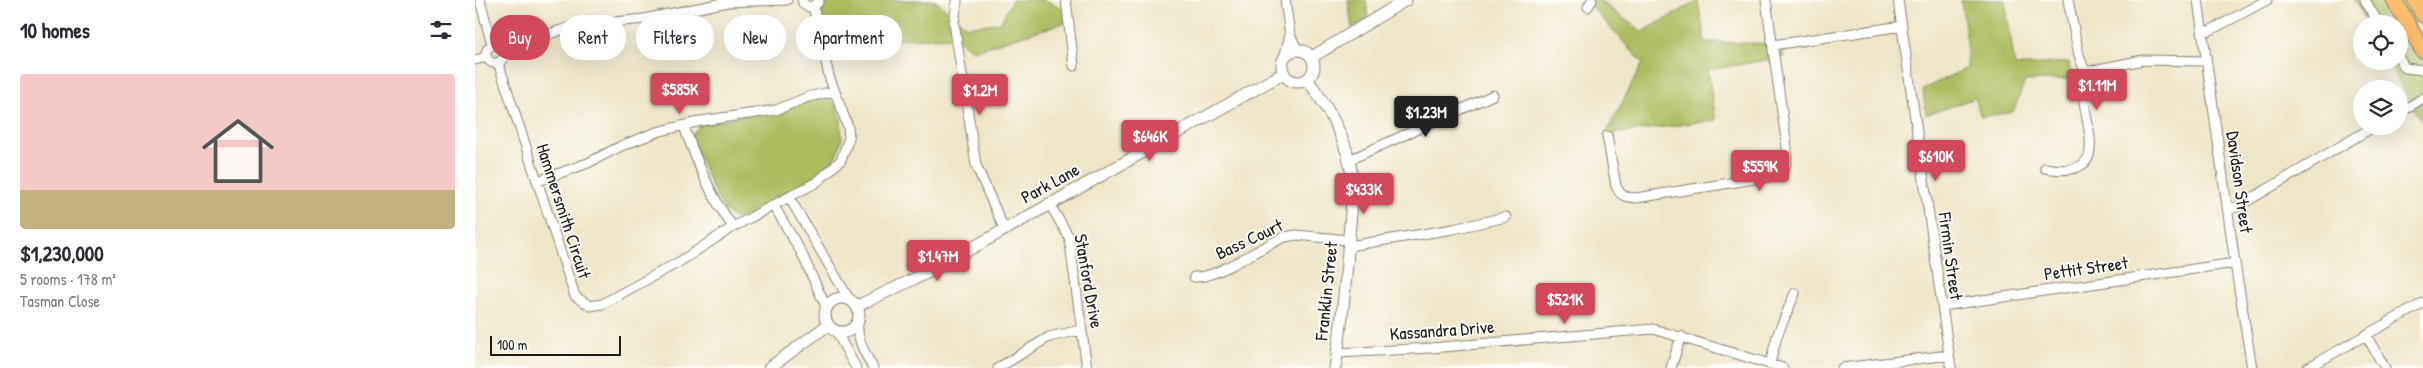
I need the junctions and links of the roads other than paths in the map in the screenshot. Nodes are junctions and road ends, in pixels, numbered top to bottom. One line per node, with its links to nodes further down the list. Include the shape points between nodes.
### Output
1 (480, 0): 23 (street)
2 (787, 0): 21 (street, via 728,2 644,19 574,26)
3 (802, 0): 16 (street, Hammersmith Circuit, via 804,5)
4 (1066, 0): 35 (street)
5 (1285, 0): 22 (street)
6 (1407, 0): 29 (street)
7 (1766, 0): 24 (street)
8 (1898, 0): 19 (street, Firmin Street)
9 (2068, 0): 38 (street)
10 (2198, 0): 20 (street, Davidson Street)
11 (2267, 0): 20 (street)
12 (2365, 0): 17 (street)
13 (2395, 0): 27 (highway)
14 (2415, 0): 18 (highway)
15 (957, 1): 57 (street, via 953,23 976,165)
16 (816, 3): 41 (street, Hammersmith Circuit)
17 (2374, 15)
18 (2423, 15)
19 (1902, 26): 24 (street); 66 (street, Firmin Street)
20 (2203, 32): 33 (street, Davidson Street)
21 (550, 34)
22 (1290, 35): 26 (street); 30 (street)
23 (490, 38)
24 (1773, 45): 47 (street, via 1787,147 1785,170 1780,175 1636,198 1624,197 1616,186)
25 (490, 46): 28 (street)
26 (1298, 50): 29 (street); 30 (street)
27 (2423, 51)
28 (487, 57): 31 (street); 34 (street)
29 (1312, 57): 40 (street, via 1314,66)
30 (1284, 58): 39 (street)
31 (475, 60)
32 (500, 60): 34 (street)
33 (2206, 61): 38 (street, via 2143,60); 54 (street, Davidson Street)
34 (498, 62): 50 (street, Hammersmith Circuit)
35 (1074, 66)
36 (2408, 68): 37 (street)
37 (2423, 70)
38 (2085, 72): 49 (street, via 2082,89 2092,147 2089,157 2077,167)
39 (1284, 73): 40 (street, via 1292,80); 52 (street, Park Lane)
40 (1307, 79): 48 (street, Franklin Street, via 1324,104)
41 (834, 91): 45 (street, via 770,111 701,121); 51 (street, Hammersmith Circuit, via 848,127 849,138 841,160 817,182)
42 (1493, 95): 48 (street)
43 (2423, 98): 44 (street)
44 (2408, 107)
45 (684, 127): 50 (street, via 636,139 588,163); 56 (street, via 711,193)
46 (2360, 135): 54 (street, via 2237,207)
47 (1607, 136)
48 (1349, 160): 58 (street, Franklin Street, via 1352,200)
49 (2045, 168)
50 (537, 181): 56 (street, Hammersmith Circuit, via 575,296 590,306 602,304 679,262)
51 (789, 196): 53 (street, Hammersmith Circuit); 59 (street)
52 (1049, 203): 57 (street, Park Lane); 70 (street, Stanford Drive, via 1069,237)
53 (774, 206): 56 (street, Hammersmith Circuit); 60 (street)
54 (2228, 209): 61 (street, Davidson Street)
55 (1506, 218): 58 (street, Bass Court, via 1453,229)
56 (733, 228)
57 (1004, 229): 64 (street, Park Lane, via 933,270)
58 (1349, 243): 62 (street, Bass Court, via 1297,235 1285,237 1204,278); 73 (street, Franklin Street)
59 (822, 255): 60 (street); 64 (street)
60 (806, 263): 67 (street)
61 (2235, 263): 66 (street, Pettit Street); 86 (street, Davidson Street)
62 (1194, 277)
63 (1795, 293): 75 (street)
64 (853, 302): 67 (street, via 835,298); 68 (street, via 859,311)
65 (2423, 303): 71 (street)
66 (1942, 306): 74 (street, Firmin Street)
67 (826, 307): 69 (street, via 825,314)
68 (858, 322): 69 (street, via 850,330); 78 (street, via 859,340)
69 (832, 328): 76 (street); 77 (street)
70 (1081, 330): 79 (street, via 1049,337); 80 (street, Stanford Drive)
71 (2366, 335): 87 (street); 88 (street)
72 (1681, 336): 73 (street, Kassandra Drive, via 1653,329); 75 (street, Kassandra Drive); 82 (street)
73 (1338, 353): 81 (street, Franklin Street)
74 (1949, 355): 84 (street); 85 (street, Firmin Street)
75 (1769, 364): 83 (street, Kassandra Drive)
76 (769, 368)
77 (856, 368)
78 (873, 368)
79 (998, 368)
80 (1087, 368)
81 (1335, 368)
82 (1671, 368)
83 (1783, 368)
84 (1841, 368)
85 (1951, 368)
86 (2252, 368)
87 (2307, 368)
88 (2385, 368)

